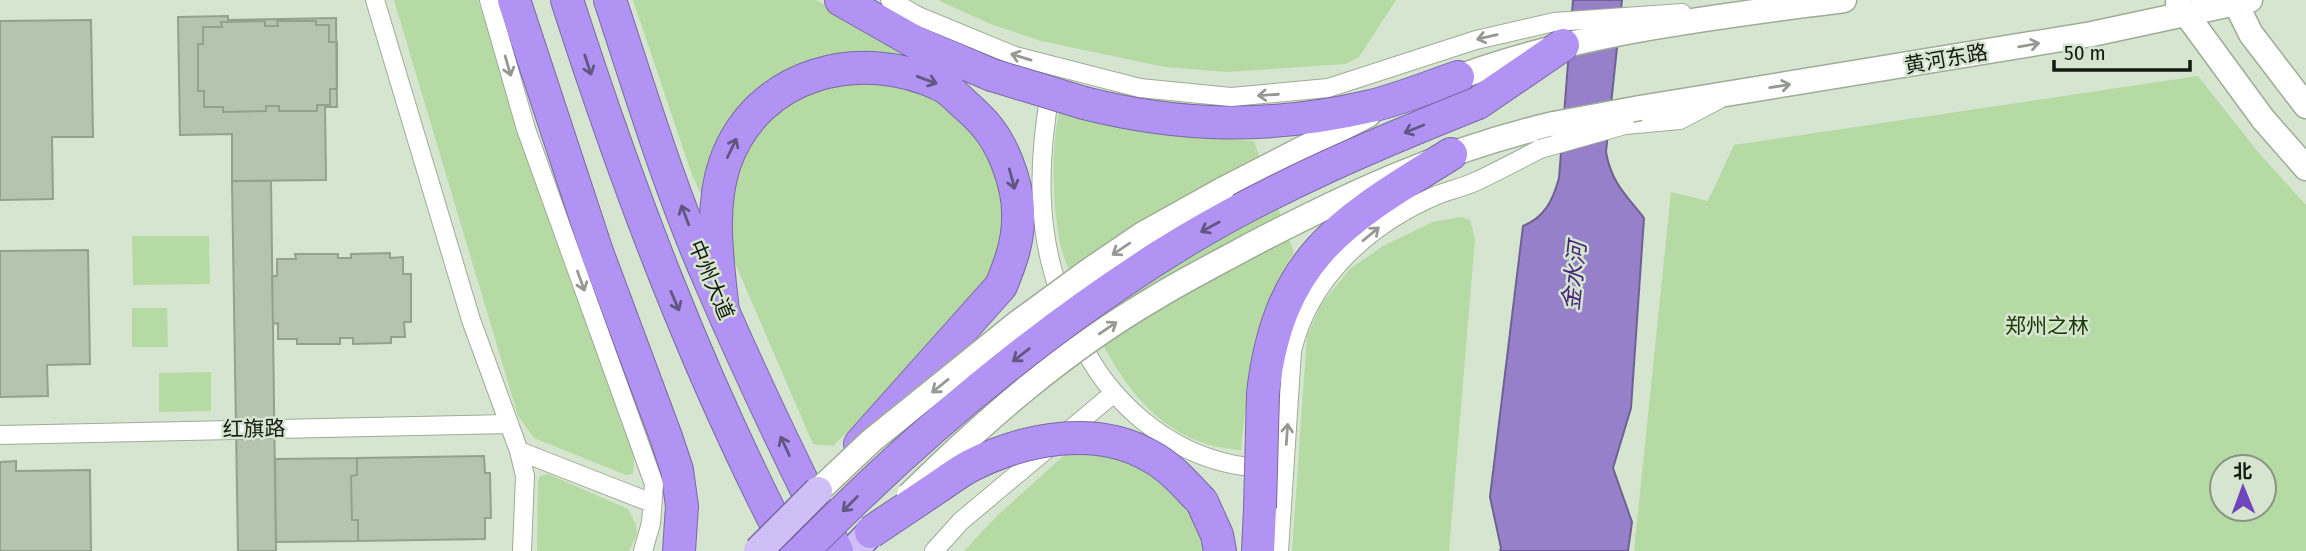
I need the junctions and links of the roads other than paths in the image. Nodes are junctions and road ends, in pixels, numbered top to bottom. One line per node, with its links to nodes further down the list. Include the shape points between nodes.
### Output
1 (375, 0): 20 (street, via 471,320)
2 (489, 0): 25 (street, one-way to 25, via 526,129 654,484)
3 (514, 0): 29 (highway, via 597,251 677,470 682,506)
4 (567, 0): 31 (highway, 中州大道, one-way to 31, via 672,295)
5 (610, 0): 18 (highway, 中州大道, one-way to 5, via 649,120)
6 (841, 0): 13 (highway, bridge, via 915,42 992,75 1084,103 1173,120 1258,123 1374,105)
7 (890, 0): 12 (street, one-way to 7, via 991,47)
8 (1844, 0): 11 (main road)
9 (2240, 1): 10 (main road, 黄河东路); 14 (main road, via 2251,34)
10 (2180, 7): 15 (main road, 黄河东路, one-way to 10, via 1730,94 2092,34); 17 (main road, via 2263,119)
11 (1558, 34): 12 (street, one-way to 12, via 1476,40 1328,88 1231,97 1153,90); 13 (main road); 32 (highway, one-way to 32, bridge, via 1478,103 1350,155 1262,198 1186,240 1084,306 971,394 863,489)
12 (1054, 67): 19 (street, via 1041,161 1049,264 1080,341)
13 (1458, 77): 24 (main road, one-way to 24, bridge, via 1307,144 1143,234 1016,324 871,441)
14 (2306, 106)
15 (1633, 116): 16 (main road, 黄河东路, bridge, via 1554,124); 23 (street, one-way to 15, bridge, via 1296,336 1317,290 1343,258 1384,223 1435,196 1475,182 1540,149)
16 (1451, 154): 26 (main road, 黄河东路, one-way to 16, bridge, via 1008,403 1154,298 1349,195); 36 (highway, bridge, via 1370,204 1322,245 1283,306 1263,393)
17 (2306, 168)
18 (723, 311): 24 (highway, one-way to 24, bridge, via 717,211 724,165 743,128 771,97 828,71 879,68 945,87 983,119 999,142 1018,202 1016,242 1001,286); 33 (highway, 中州大道, one-way to 18)
19 (1114, 393): 23 (street, via 1137,416 1198,454 1239,466); 34 (street, via 961,521)
20 (508, 424): 21 (street, 红旗路); 22 (street)
21 (0, 435)
22 (519, 451): 25 (street); 27 (street, via 525,475)
23 (1284, 467): 37 (street)
24 (818, 491): 30 (main road, bridge)
25 (652, 503): 28 (street)
26 (862, 542): 35 (highway, bridge, via 968,467 1044,440 1091,438 1127,444 1181,479 1202,502)
27 (522, 551)
28 (643, 551)
29 (679, 551)
30 (758, 551)
31 (790, 551)
32 (803, 551)
33 (837, 551)
34 (934, 551)
35 (1220, 551)
36 (1258, 551)
37 (1279, 551)

